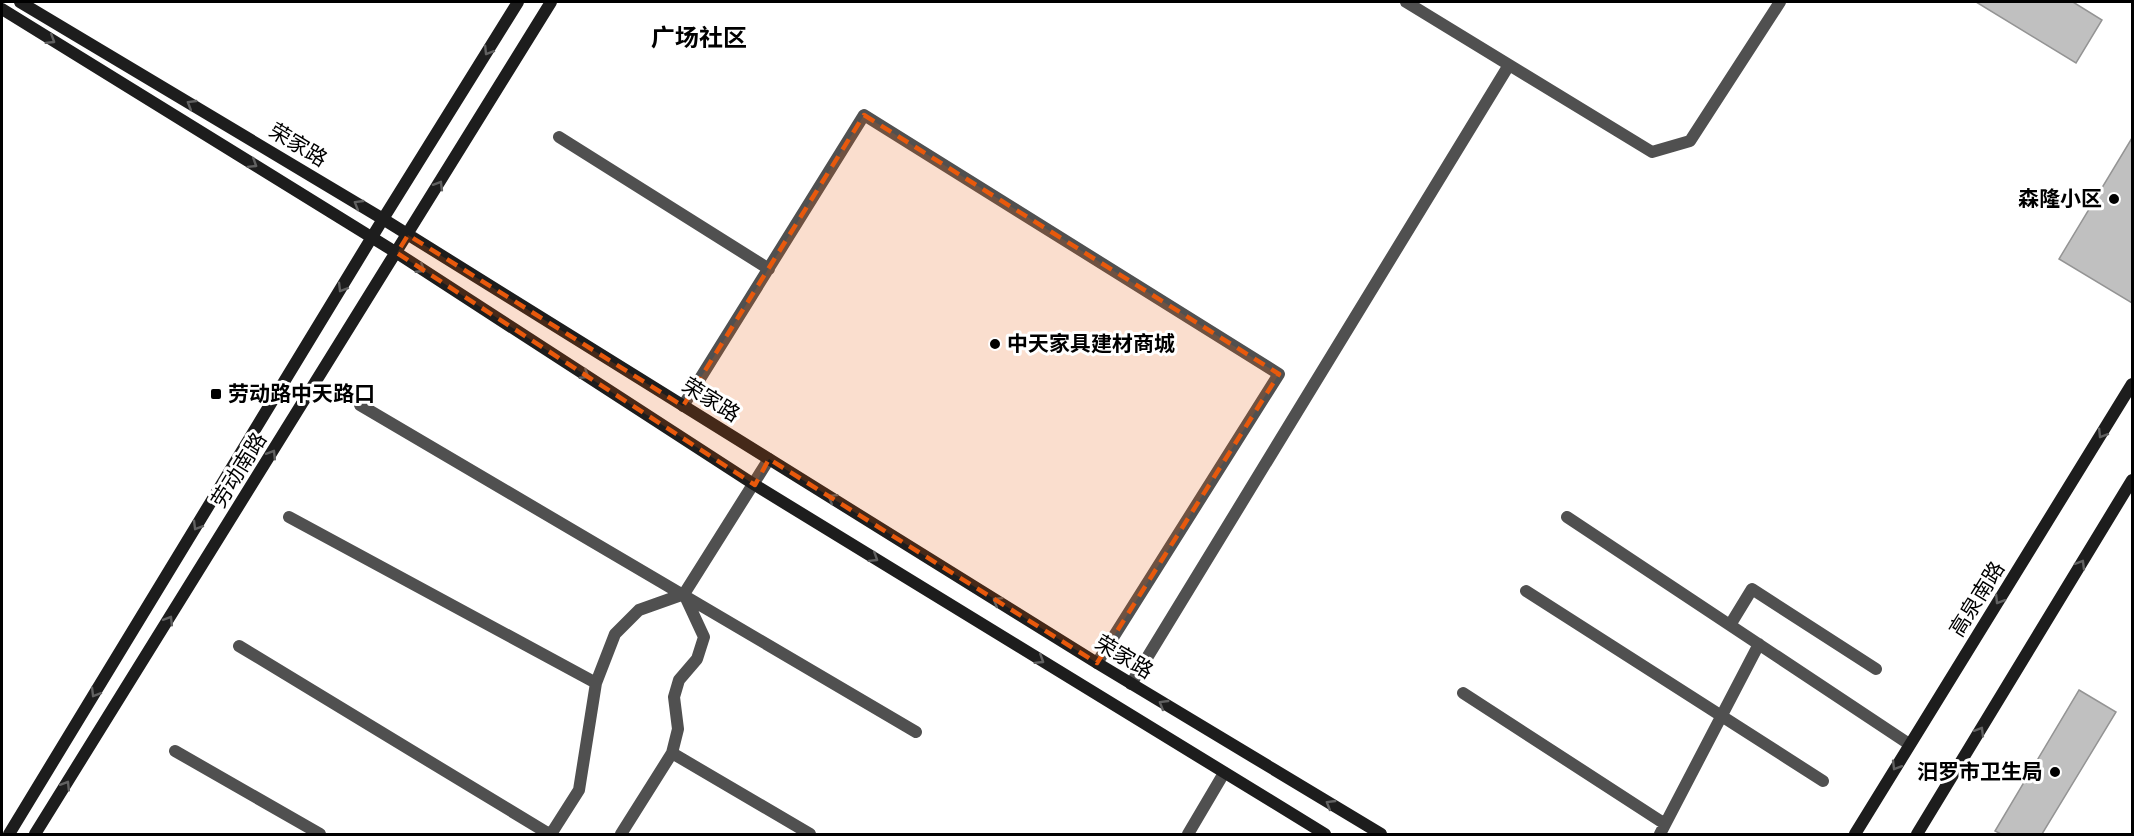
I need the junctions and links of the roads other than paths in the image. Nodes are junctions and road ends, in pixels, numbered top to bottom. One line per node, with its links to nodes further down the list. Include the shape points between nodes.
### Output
1 (20, 2): 9 (street, 荣家路, one-way to 1)
2 (519, 2): 9 (street, 劳动南路, one-way to 9)
3 (551, 2): 10 (street, 劳动南路, one-way to 3)
4 (1406, 2): 7 (street)
5 (1780, 2): 7 (street, via 1690,141 1652,152)
6 (2, 9): 11 (street, 荣家路, one-way to 11)
7 (1509, 65): 30 (street)
8 (559, 138): 13 (street)
9 (383, 219): 10 (street, 荣家路); 11 (street, 劳动南路)
10 (408, 235): 12 (street, 劳动南路); 16 (street, 荣家路)
11 (372, 238): 12 (street, 荣家路); 40 (street, 劳动南路, one-way to 40)
12 (397, 253): 19 (street, 荣家路, one-way to 19); 41 (street, 劳动南路, one-way to 12)
13 (769, 269): 16 (street); 27 (street, via 864,115 1279,374)
14 (2133, 384): 34 (street, 高泉南路, one-way to 34)
15 (360, 405): 23 (street)
16 (683, 406): 17 (street, 荣家路)
17 (769, 459): 19 (street); 27 (street, 荣家路, one-way to 17)
18 (2133, 480): 50 (street, one-way to 18)
19 (755, 485): 23 (street); 37 (street, 荣家路, one-way to 37)
20 (289, 517): 29 (street)
21 (1567, 517): 24 (street)
22 (1526, 591): 32 (street)
23 (684, 594): 29 (street, via 639,610 615,634); 33 (street); 36 (street, via 704,637 698,659 679,680 674,697 678,729)
24 (1730, 625): 25 (street); 28 (street, via 1752,589)
25 (1759, 644): 32 (street); 34 (street)
26 (239, 646): 43 (street)
27 (1096, 663): 30 (street, 荣家路)
28 (1876, 669)
29 (596, 683): 43 (street, via 579,790)
30 (1131, 684): 48 (street, 荣家路, one-way to 30)
31 (1463, 693): 39 (street)
32 (1720, 717): 38 (street); 39 (street)
33 (916, 732)
34 (1910, 744): 49 (street, 高泉南路, one-way to 49)
35 (175, 751): 42 (street)
36 (672, 753): 44 (street); 45 (street)
37 (1224, 773): 46 (street); 47 (street, 荣家路)
38 (1823, 781)
39 (1662, 829)
40 (9, 834)
41 (35, 834)
42 (320, 834)
43 (550, 834)
44 (621, 834)
45 (810, 834)
46 (1188, 834)
47 (1325, 834)
48 (1380, 834)
49 (1855, 834)
50 (1917, 834)

